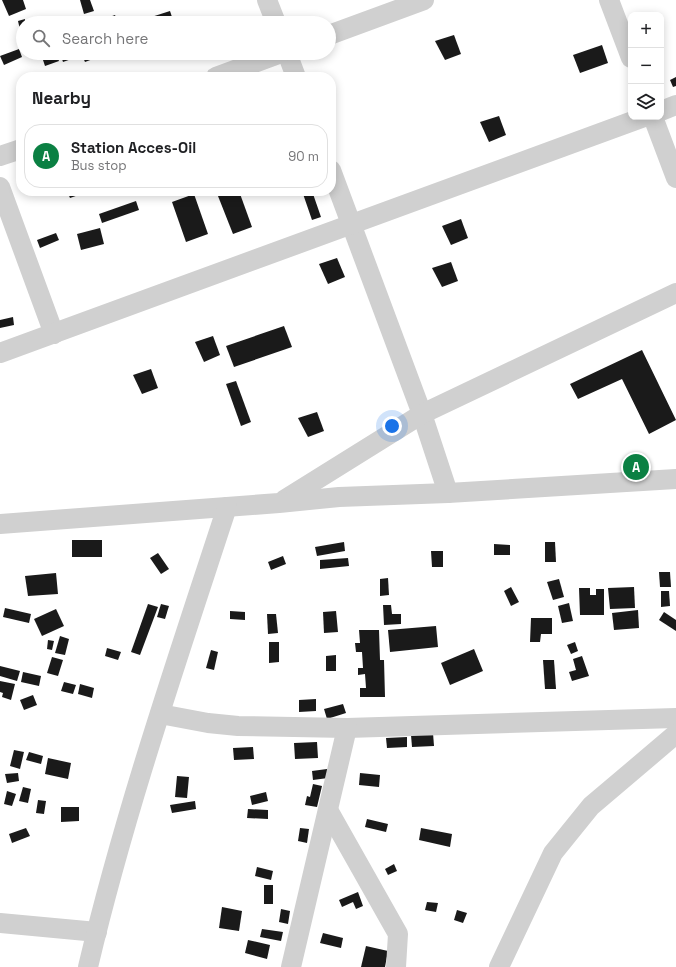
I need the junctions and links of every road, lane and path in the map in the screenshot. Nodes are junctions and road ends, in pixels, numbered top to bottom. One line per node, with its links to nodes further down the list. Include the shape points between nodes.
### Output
1 (267, 0): 4 (street)
2 (424, 0): 5 (street)
3 (609, 0): 6 (street)
4 (273, 16)
5 (336, 32)
6 (628, 50)
7 (262, 60): 9 (street)
8 (290, 60): 10 (street)
9 (230, 72)
10 (294, 72)
11 (676, 105): 12 (street)
12 (664, 110)
13 (636, 120): 20 (street)
14 (654, 120): 17 (street)
15 (16, 151): 16 (street)
16 (0, 156)
17 (676, 178)
18 (336, 184): 20 (street)
19 (0, 187): 22 (street)
20 (351, 224): 22 (street); 24 (street)
21 (676, 293): 24 (street)
22 (54, 334): 23 (street)
23 (0, 353)
24 (422, 414): 26 (street); 27 (street)
25 (676, 479): 26 (street)
26 (448, 492): 27 (street, via 339,497)
27 (279, 503): 28 (street)
28 (227, 507): 29 (street); 30 (street)
29 (0, 524)
30 (160, 714): 32 (street, via 238,726); 36 (street, via 107,889)
31 (676, 718): 32 (street)
32 (347, 728): 34 (street)
33 (676, 734): 40 (street, via 591,806 553,853)
34 (328, 810): 38 (street); 39 (street, via 398,934)
35 (0, 923): 36 (street)
36 (97, 932): 37 (street)
37 (88, 967)
38 (292, 967)
39 (396, 967)
40 (499, 967)

